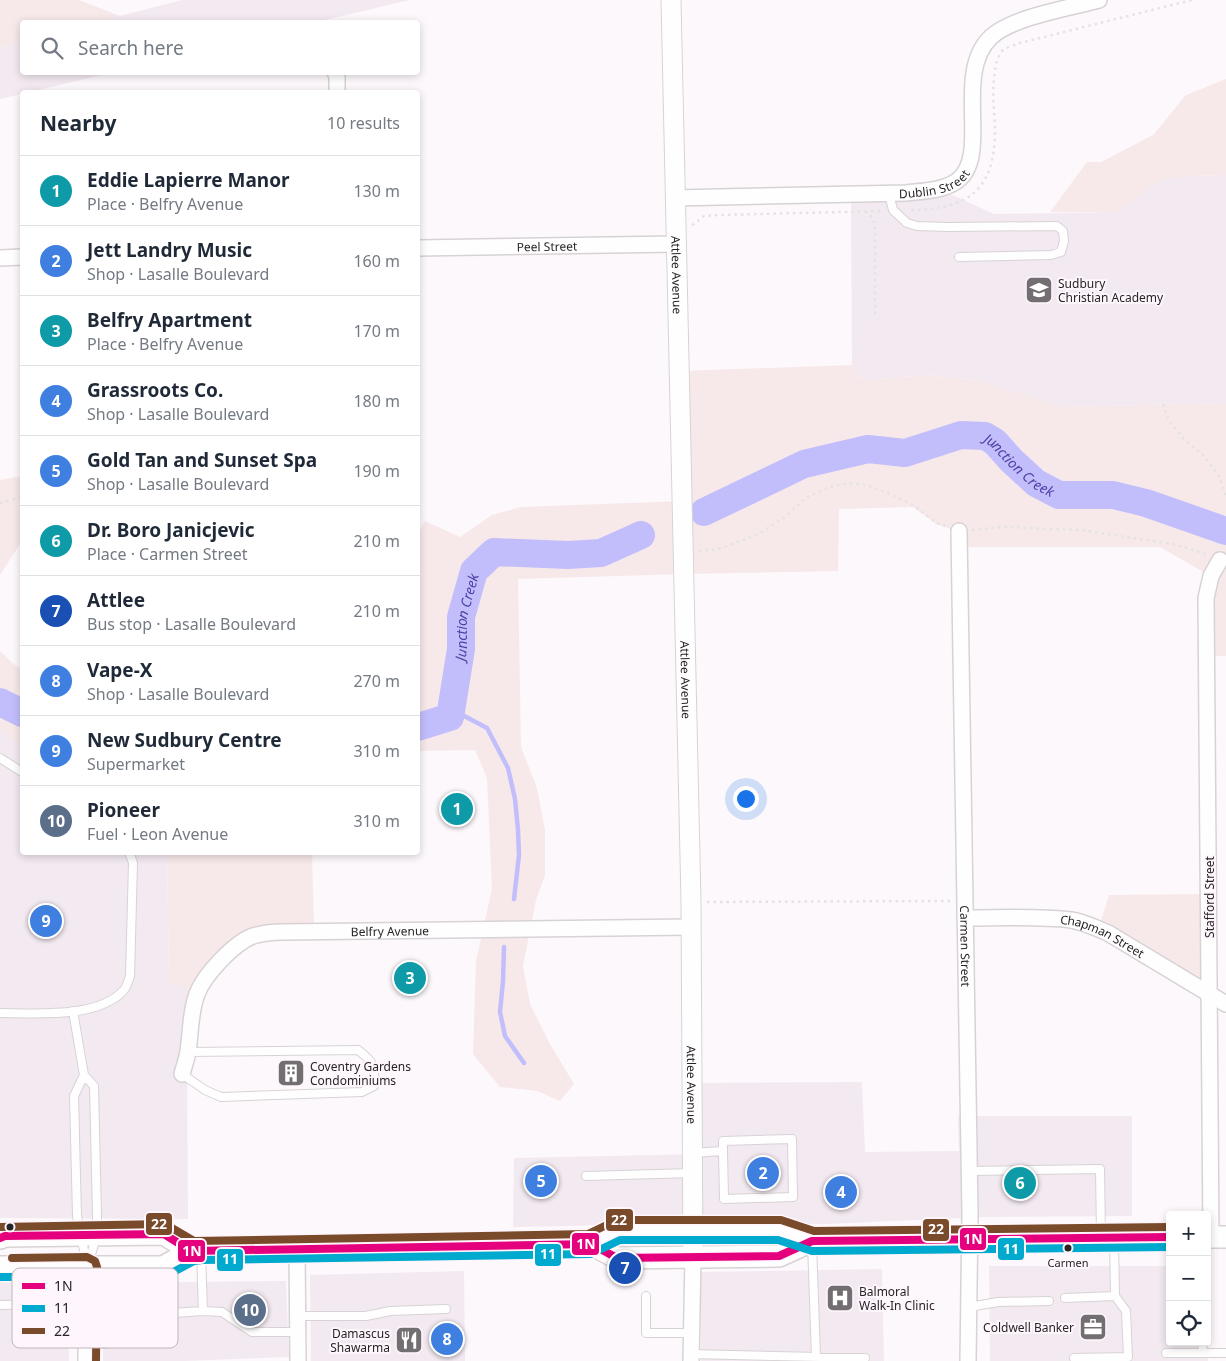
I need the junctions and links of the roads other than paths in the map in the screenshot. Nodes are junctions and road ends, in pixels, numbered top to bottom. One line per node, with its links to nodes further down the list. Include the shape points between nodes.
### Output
1 (671, 0): 6 (street, Attlee Avenue)
2 (1099, 0): 5 (street, Dublin Street, via 1023,20 991,37 974,67 972,151 963,175 937,189)
3 (335, 75): 4 (street)
4 (337, 90)
5 (889, 194): 6 (street, Dublin Street); 10 (lane, via 893,210 907,223 917,226 1057,226 1063,231 1061,252 1051,255)
6 (675, 198): 7 (street, Attlee Avenue)
7 (676, 234): 8 (street, Peel Street); 18 (street, Attlee Avenue)
8 (420, 248)
9 (20, 257): 11 (street)
10 (959, 257)
11 (0, 258)
12 (959, 531): 17 (street, Carmen Street)
13 (1220, 560): 19 (street, Stafford Street, via 1211,576 1206,598)
14 (0, 758): 15 (lane)
15 (20, 771)
16 (130, 855): 21 (lane, via 133,863 128,982 125,989 103,1004)
17 (965, 918): 19 (street, Chapman Street, via 1072,920 1090,925); 28 (street, Carmen Street)
18 (691, 927): 23 (street, Belfry Avenue, via 268,932 252,936 235,947 207,977 197,993); 27 (street, Attlee Avenue)
19 (1210, 995): 20 (street, Chapman Street); 35 (street, Stafford Street)
20 (1226, 1004)
21 (73, 1011): 22 (lane); 25 (lane)
22 (0, 1013)
23 (188, 1052): 24 (street, Belfry Avenue); 24 (lane, via 358,1050 369,1059 375,1070 374,1086 362,1092 221,1097)
24 (182, 1074)
25 (84, 1075): 32 (lane, via 94,1086); 32 (lane, via 74,1096 77,1216)
26 (723, 1151): 26 (lane, via 724,1199 793,1197 792,1139 723,1141); 27 (lane)
27 (692, 1153): 29 (street, Attlee Avenue)
28 (969, 1171): 33 (lane, via 1100,1169); 37 (street, Carmen Street)
29 (692, 1173): 30 (lane); 31 (street, Attlee Avenue)
30 (586, 1176)
31 (692, 1229): 38 (main road, via 780,1230); 39 (main road, via 617,1230); 42 (street, Attlee Avenue)
32 (88, 1235): 36 (main road); 41 (main road, via 164,1234); 44 (lane); 44 (lane)
33 (1108, 1237): 34 (main road); 37 (main road); 46 (lane)
34 (1166, 1237)
35 (1215, 1237)
36 (0, 1238)
37 (970, 1238): 38 (main road); 49 (street, Carmen Street)
38 (812, 1241): 42 (main road, via 779,1256); 61 (lane)
39 (591, 1244): 40 (main road); 42 (main road, via 617,1258)
40 (297, 1249): 41 (main road); 53 (street)
41 (196, 1251): 44 (main road, via 163,1266); 51 (lane)
42 (693, 1256): 55 (street, Attlee Avenue)
43 (0, 1267): 44 (main road)
44 (88, 1267)
45 (646, 1296): 55 (lane, via 646,1333)
46 (1115, 1296): 47 (lane); 64 (lane, via 1126,1311 1128,1358)
47 (1065, 1298)
48 (1049, 1301): 49 (lane, via 998,1302)
49 (969, 1307): 67 (street, Carmen Street)
50 (446, 1309): 53 (lane, via 390,1311 366,1316)
51 (203, 1311): 52 (lane); 54 (lane, via 222,1312 252,1332)
52 (178, 1313)
53 (298, 1316): 54 (street)
54 (298, 1332): 66 (street)
55 (691, 1333): 62 (street, Attlee Avenue)
56 (1202, 1346): 59 (lane)
57 (86, 1348): 65 (street)
58 (1166, 1353): 59 (lane)
59 (1202, 1353): 60 (lane)
60 (1226, 1353)
61 (816, 1357): 62 (lane); 63 (lane)
62 (691, 1358)
63 (865, 1358)
64 (1074, 1358)
65 (86, 1361)
66 (298, 1361)
67 (968, 1361)

